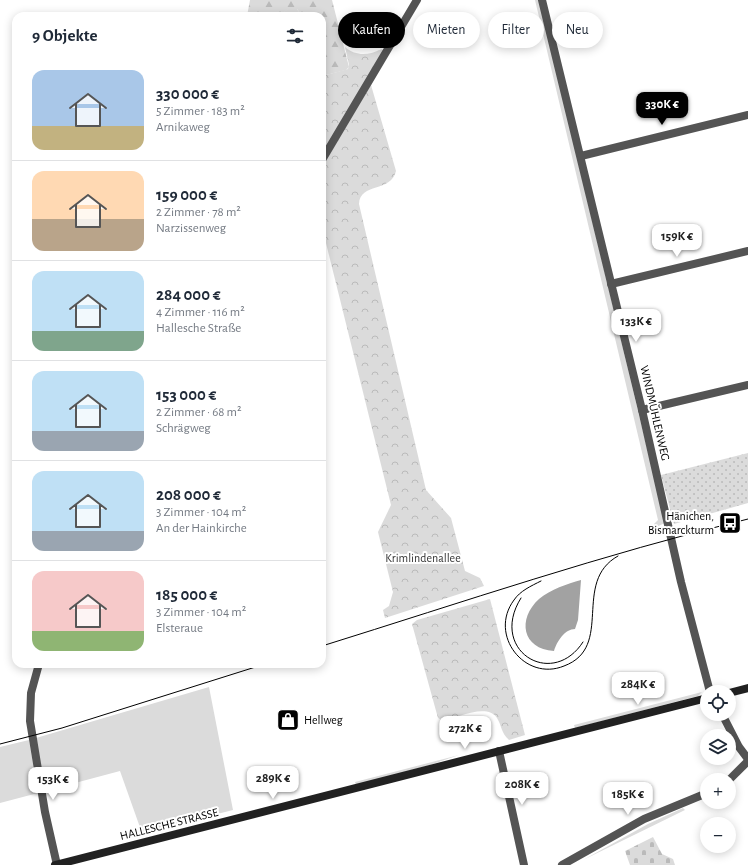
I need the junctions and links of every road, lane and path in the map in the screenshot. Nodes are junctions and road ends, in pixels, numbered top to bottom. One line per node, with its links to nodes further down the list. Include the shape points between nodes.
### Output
1 (417, 0): 4 (street)
2 (542, 0): 5 (street, WINDMÜHLENWEG)
3 (748, 115): 5 (street)
4 (326, 153)
5 (581, 156): 7 (street, WINDMÜHLENWEG)
6 (748, 251): 7 (street)
7 (611, 284): 9 (street, WINDMÜHLENWEG)
8 (748, 385): 9 (street)
9 (642, 410): 11 (street, WINDMÜHLENWEG, via 681,582)
10 (38, 668): 20 (street, via 31,693 30,721)
11 (708, 685)
12 (748, 688): 13 (street)
13 (736, 691)
14 (700, 700): 16 (street, HALLESCHE STRASSE)
15 (726, 721): 17 (street)
16 (499, 751): 20 (street, HALLESCHE STRASSE); 21 (street)
17 (748, 760): 18 (street)
18 (736, 773)
19 (700, 796): 22 (street, via 644,819)
20 (56, 865)
21 (524, 865)
22 (562, 865)

